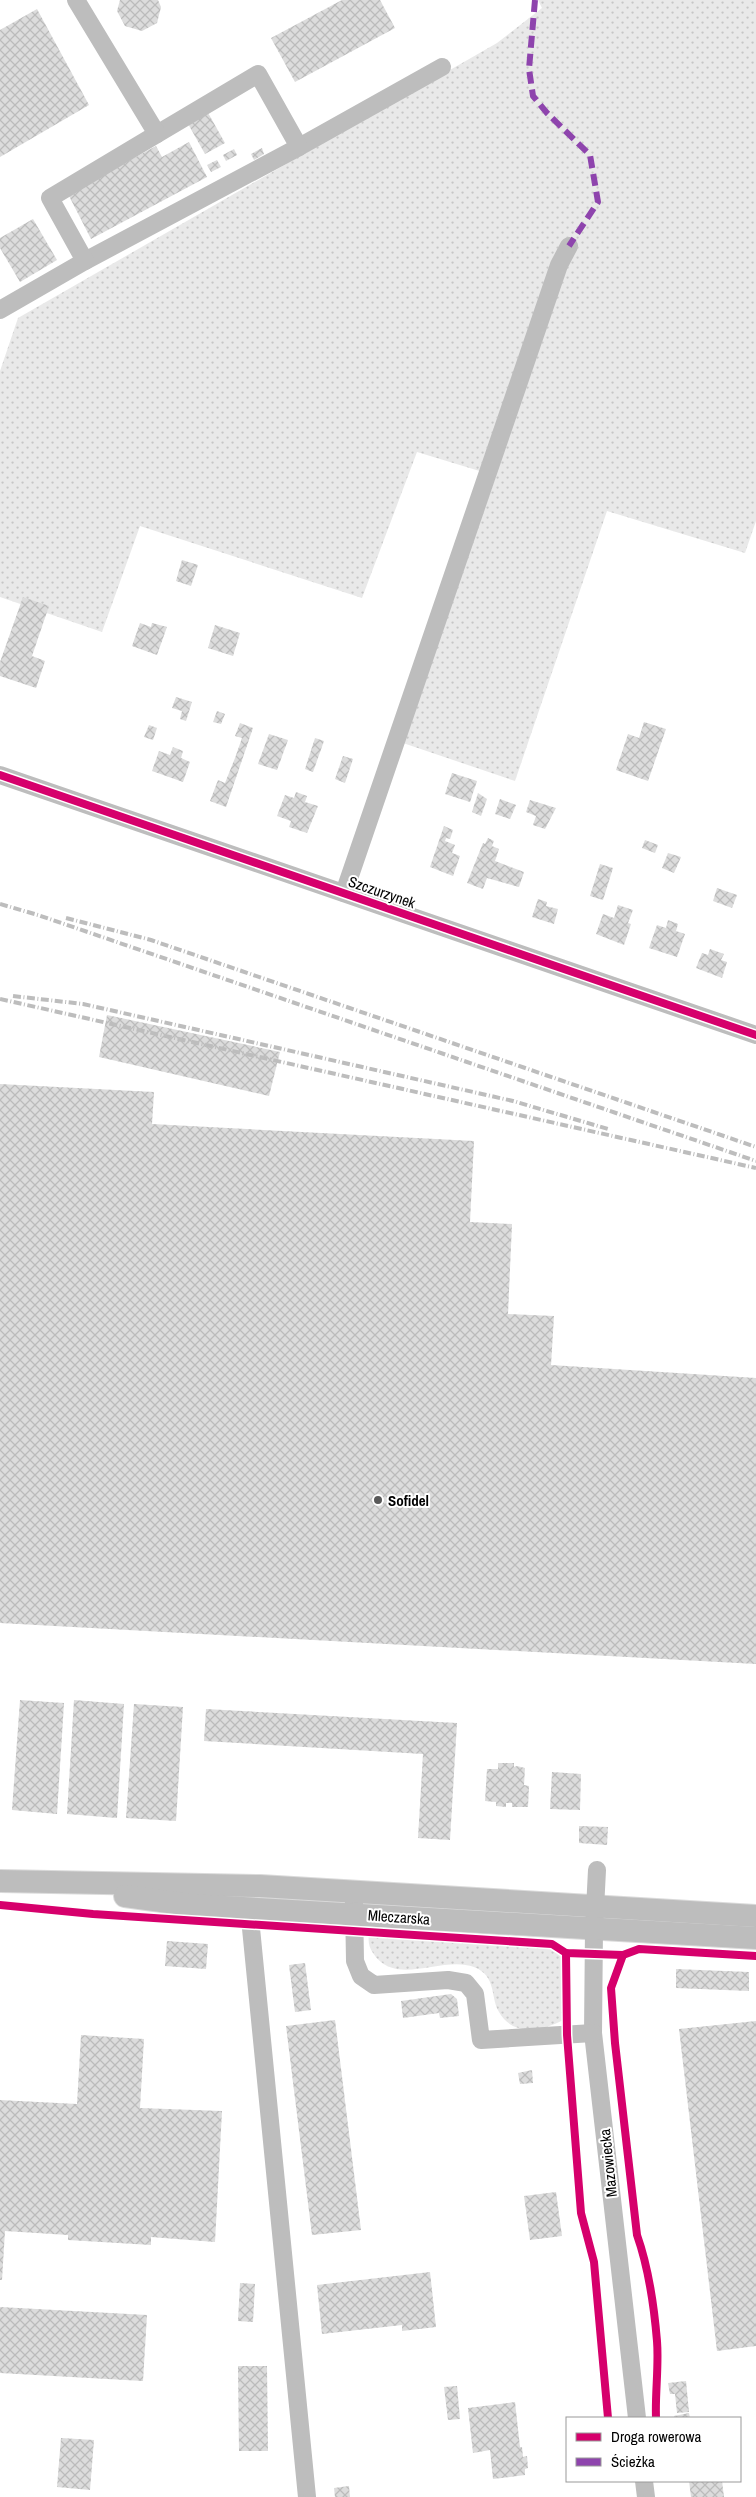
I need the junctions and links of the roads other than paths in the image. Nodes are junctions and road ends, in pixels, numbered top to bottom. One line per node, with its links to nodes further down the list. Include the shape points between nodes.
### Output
1 (76, 0): 3 (street)
2 (442, 67): 4 (street)
3 (157, 134): 4 (street, via 258,74); 6 (street, via 50,198)
4 (299, 146): 6 (street)
5 (569, 246): 9 (street, via 559,265)
6 (86, 261): 7 (street)
7 (0, 310)
8 (0, 775): 9 (street, Szczurzynek)
9 (344, 893): 10 (street, Szczurzynek)
10 (756, 1035)
11 (597, 1870): 15 (street, Mazowiecka)
12 (0, 1881): 13 (main road, Mleczarska)
13 (43, 1884): 14 (main road, Mleczarska, via 260,1886); 16 (main road, Mleczarska, via 190,1905)
14 (354, 1891): 15 (main road, Mleczarska); 17 (street)
15 (595, 1906): 18 (main road, Mleczarska); 19 (street, Mazowiecka)
16 (249, 1908): 17 (main road, Mleczarska); 24 (street)
17 (354, 1914): 19 (main road, Mleczarska); 21 (street, via 355,1961 361,1976 374,1985 448,1980 466,1983 476,1994 481,2040)
18 (756, 1916)
19 (594, 1929): 20 (main road, Mleczarska); 21 (street, Mazowiecka)
20 (756, 1938)
21 (593, 2033): 22 (street, Mazowiecka)
22 (637, 2417)
23 (644, 2482): 25 (street)
24 (306, 2497)
25 (646, 2497)

